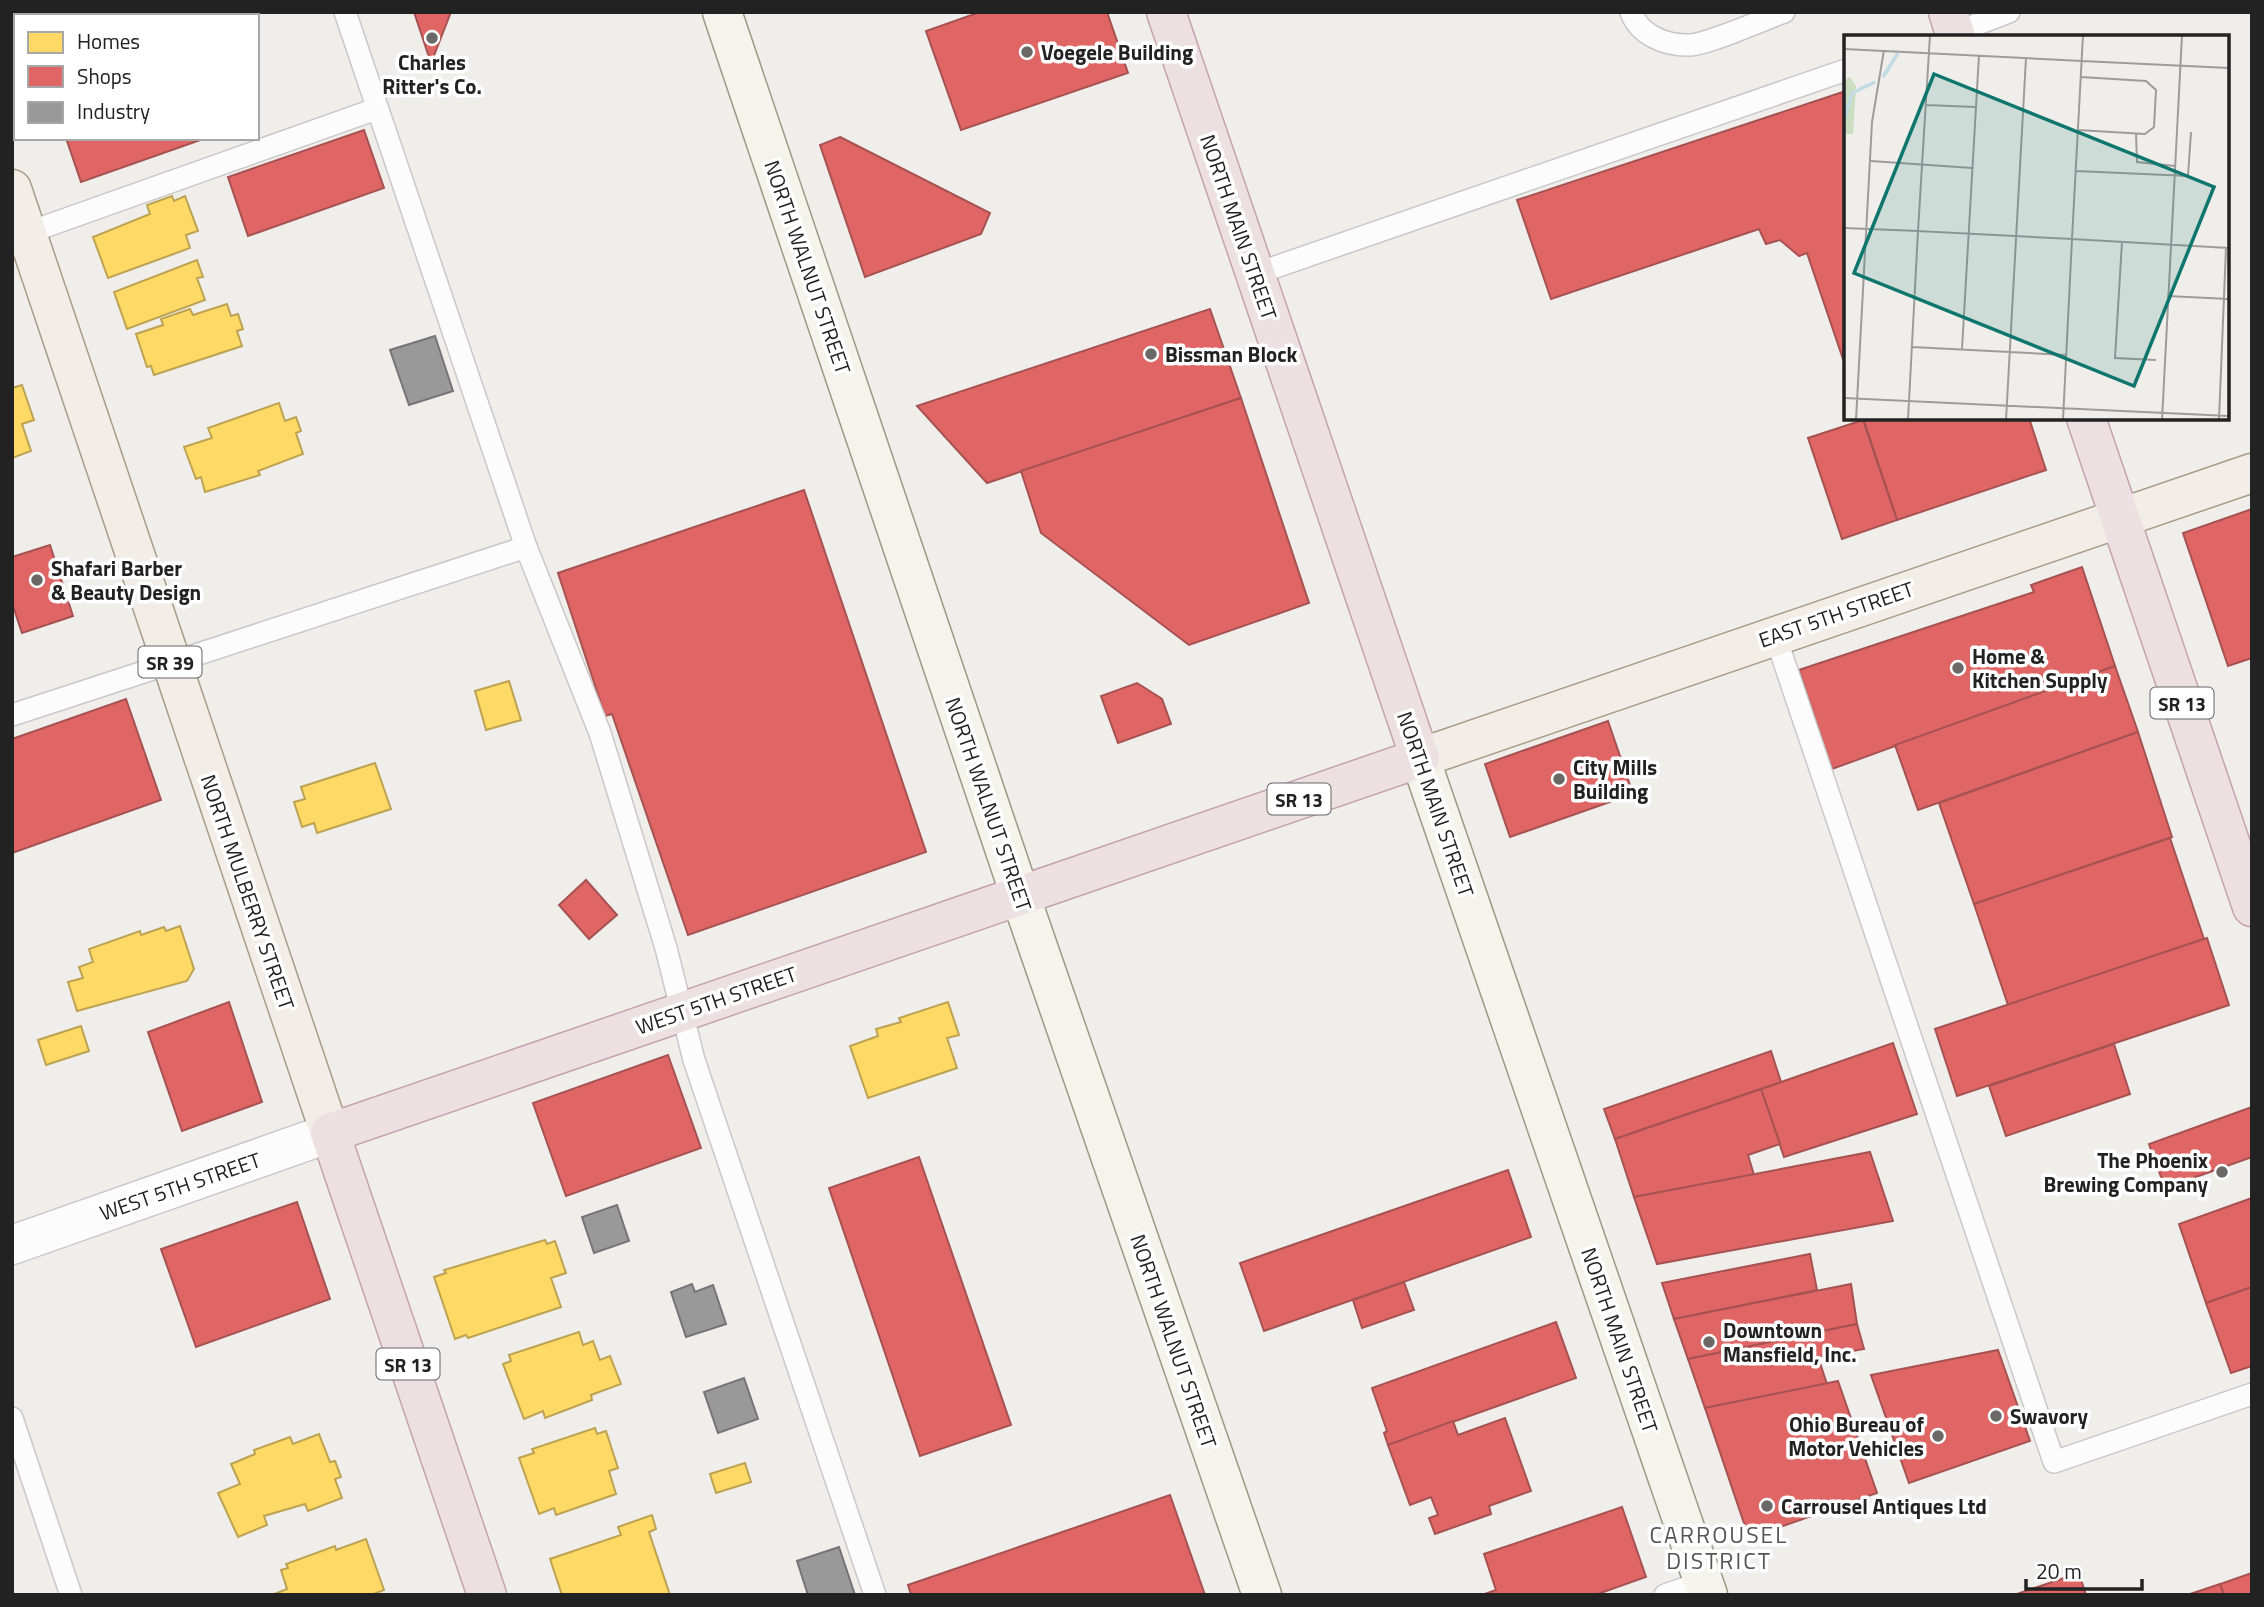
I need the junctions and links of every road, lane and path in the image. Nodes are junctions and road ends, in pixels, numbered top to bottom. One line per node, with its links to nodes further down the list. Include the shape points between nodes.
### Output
1 (345, 12): 9 (lane)
2 (722, 12): 21 (street, NORTH WALNUT STREET)
3 (1166, 12): 12 (highway, NORTH MAIN STREET)
4 (1631, 12): 5 (lane, via 1634,22 1654,39 1690,45)
5 (1784, 12)
6 (2010, 12): 7 (lane)
7 (1951, 30)
8 (1844, 71): 12 (lane)
9 (376, 109): 11 (lane); 16 (lane)
10 (12, 189): 11 (main road, NORTH MULBERRY STREET / SR 39)
11 (27, 233): 18 (main road, NORTH MULBERRY STREET / SR 39)
12 (1255, 274): 20 (highway, NORTH MAIN STREET)
13 (2087, 420): 15 (highway, SR 13)
14 (2252, 473): 15 (main road, EAST 5TH STREET)
15 (2119, 517): 17 (main road, EAST 5TH STREET); 22 (highway, SR 13)
16 (526, 547): 18 (lane); 23 (lane, via 600,733)
17 (1775, 635): 20 (main road, EAST 5TH STREET); 26 (lane, via 2054,1462)
18 (171, 665): 19 (lane); 24 (main road, NORTH MULBERRY STREET / SR 39)
19 (12, 715)
20 (1420, 758): 21 (highway, WEST 5TH STREET / SR 13); 28 (street, NORTH MAIN STREET)
21 (1020, 895): 23 (highway, WEST 5TH STREET / SR 13); 32 (street, NORTH WALNUT STREET)
22 (2250, 895)
23 (682, 1012): 24 (highway, WEST 5TH STREET / SR 13); 31 (lane, via 694,1060)
24 (330, 1133): 25 (street, WEST 5TH STREET); 30 (highway, NORTH MULBERRY STREET / SR 13)
25 (12, 1245)
26 (2252, 1394)
27 (12, 1418): 29 (lane)
28 (1706, 1588): 33 (lane)
29 (71, 1595)
30 (487, 1595)
31 (875, 1595)
32 (1262, 1595)
33 (1665, 1595)

